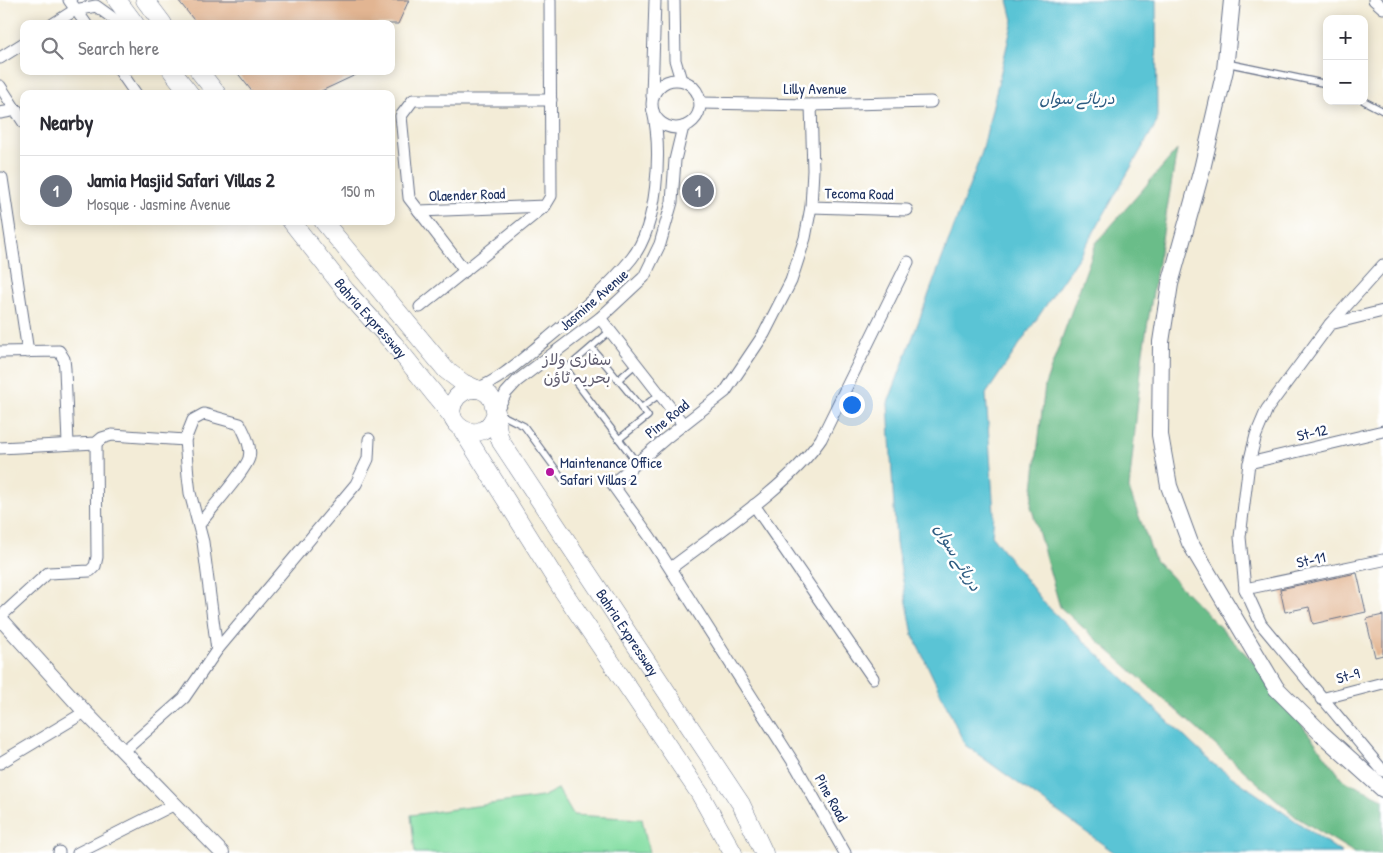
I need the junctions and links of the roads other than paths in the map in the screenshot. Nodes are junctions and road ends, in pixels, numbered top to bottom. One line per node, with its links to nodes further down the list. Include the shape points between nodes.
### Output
1 (117, 0): 13 (main road)
2 (145, 0): 14 (main road)
3 (550, 0): 28 (street)
4 (655, 0): 27 (street)
5 (674, 0): 21 (street, via 675,60)
6 (1232, 0): 17 (main road)
7 (1374, 0): 9 (street)
8 (72, 5): 10 (street); 11 (street); 12 (street, via 96,6)
9 (1383, 8)
10 (57, 20)
11 (83, 20)
12 (116, 20)
13 (132, 20)
14 (159, 20)
15 (20, 46): 16 (street)
16 (0, 58)
17 (1226, 63): 22 (lane); 89 (main road, via 1202,169 1170,284 1160,342 1160,435 1169,486 1190,543 1276,688)
18 (123, 75): 24 (street)
19 (175, 75): 25 (main road)
20 (202, 75): 26 (main road)
21 (682, 80): 27 (street, via 669,81 658,87); 30 (street, via 692,86)
22 (1323, 83)
23 (0, 86): 33 (street)
24 (133, 90)
25 (187, 90)
26 (215, 90)
27 (652, 98): 35 (street)
28 (551, 100): 40 (street, via 551,196); 43 (street, Olaender Road, via 413,100 400,116 409,198)
29 (930, 102): 32 (street, Lilly Avenue)
30 (700, 103): 32 (street, Lilly Avenue); 38 (street, via 694,120)
31 (1368, 103): 34 (lane)
32 (811, 105): 41 (street, Pine Road)
33 (17, 110): 36 (street); 37 (street)
34 (1383, 110)
35 (653, 111): 38 (street, via 659,121 670,127); 59 (street, Jasmine Avenue, via 656,126 654,199 643,237 633,257 584,308 507,371)
36 (0, 113)
37 (20, 116)
38 (683, 126): 51 (street, Jasmine Avenue, via 674,160 672,202 660,244 644,277)
39 (2, 178): 56 (street)
40 (545, 206): 43 (street, Olaender Road); 48 (street)
41 (811, 207): 42 (street, Tecoma Road); 64 (street, Pine Road, via 791,281 764,334 725,392)
42 (907, 210)
43 (418, 211): 48 (street)
44 (294, 225): 63 (main road, Bahria Expressway)
45 (326, 225): 59 (main road, Bahria Expressway, via 446,370)
46 (908, 262): 75 (street, via 821,439 809,456)
47 (1383, 265): 52 (street)
48 (465, 271): 49 (street)
49 (420, 307)
50 (1383, 311): 52 (street)
51 (600, 318): 53 (street); 62 (street, Jasmine Avenue, via 517,381)
52 (1330, 324): 73 (street, via 1267,409)
53 (610, 331): 54 (lane); 57 (street)
54 (592, 348): 58 (lane); 67 (lane, via 566,369)
55 (0, 352): 56 (street)
56 (28, 352): 70 (street, via 59,352 64,359)
57 (636, 364): 58 (lane); 60 (street)
58 (618, 380): 61 (lane)
59 (476, 389): 62 (main road, via 488,394); 63 (main road, via 460,394 452,408)
60 (660, 394): 61 (lane); 64 (street)
61 (641, 408): 67 (lane, via 648,416)
62 (496, 412): 63 (main road, via 486,429 473,432); 74 (lane, via 524,426); 94 (main road, Bahria Expressway, via 496,430 501,442 741,804)
63 (457, 422): 93 (main road, Bahria Expressway, via 563,591 700,794)
64 (683, 424): 72 (street, Pine Road)
65 (1383, 432): 73 (street, St-12)
66 (369, 439): 81 (street, via 368,459 356,484)
67 (619, 439): 72 (lane)
68 (185, 440): 69 (street, via 112,435); 76 (street, via 190,493); 76 (street, via 193,420 204,414 240,424 247,439 249,457 243,468)
69 (96, 443): 70 (street); 80 (street, via 95,566 90,571 48,573)
70 (68, 444): 71 (street)
71 (0, 448)
72 (637, 463): 78 (street, Pine Road, via 612,484)
73 (1249, 464): 79 (street, via 1240,537)
74 (566, 483)
75 (754, 505): 78 (street); 82 (street)
76 (199, 525): 81 (street)
77 (1383, 560): 79 (street, St-11)
78 (671, 568): 95 (street, Pine Road, via 798,768)
79 (1245, 589): 84 (street, via 1261,624)
80 (0, 617): 85 (street)
81 (217, 650): 86 (street, via 184,698)
82 (873, 678)
83 (1383, 684): 84 (street, St-9)
84 (1321, 698): 88 (street)
85 (85, 712): 86 (street); 87 (street)
86 (124, 751): 90 (street)
87 (0, 763)
88 (1383, 771)
89 (1383, 789)
90 (175, 804): 91 (street); 92 (street)
91 (78, 853)
92 (222, 853)
93 (733, 853)
94 (764, 853)
95 (844, 853)

